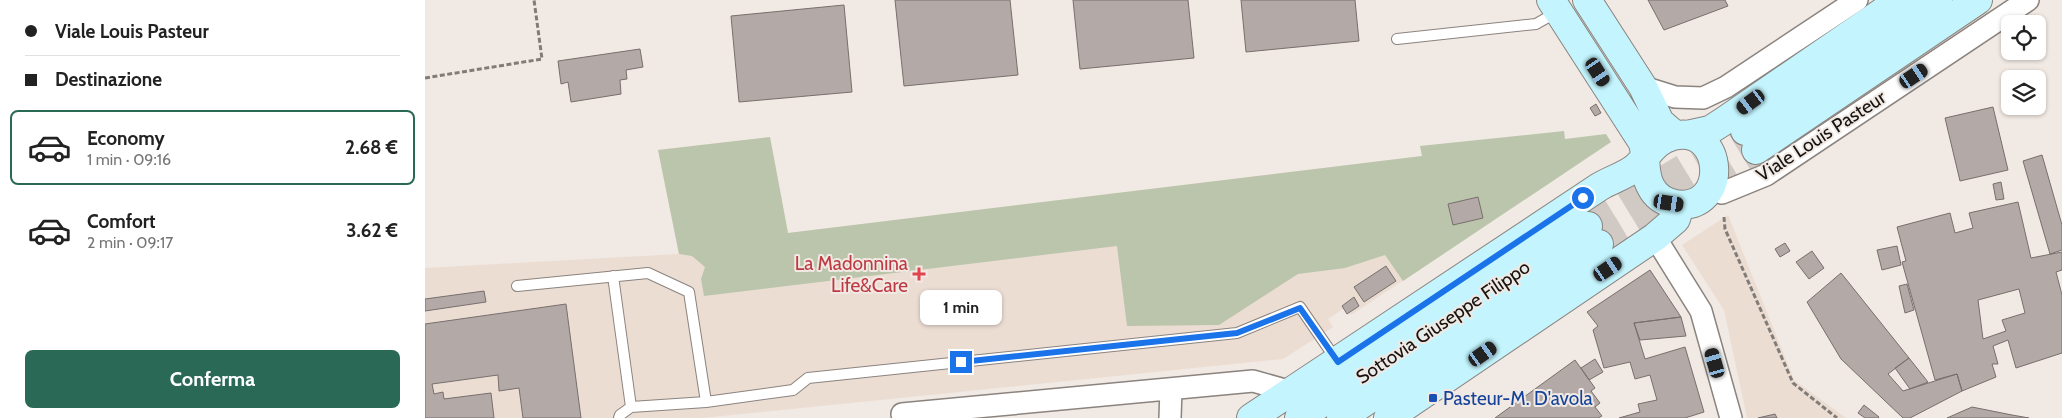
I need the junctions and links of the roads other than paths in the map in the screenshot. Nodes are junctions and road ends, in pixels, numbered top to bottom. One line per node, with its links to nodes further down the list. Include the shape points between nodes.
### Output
1 (1587, 0): 9 (main road)
2 (1857, 0): 9 (street, via 1726,87 1703,98 1675,98)
3 (1900, 0): 10 (main road, via 1710,130)
4 (1938, 0): 5 (main road, via 1750,141)
5 (1977, 0)
6 (2028, 0): 12 (street, Viale Louis Pasteur, via 1766,175)
7 (1554, 6): 8 (lane, via 1535,24); 11 (main road, via 1637,132)
8 (1397, 39)
9 (1643, 87): 10 (main road, via 1660,122)
10 (1681, 135): 11 (main road, via 1664,138); 12 (main road, via 1698,139 1713,156)
11 (1646, 154): 13 (main road, via 1647,179 1651,189 1659,198); 17 (main road, via 1636,167 1599,187)
12 (1716, 191): 13 (main road)
13 (1681, 205): 14 (main road, via 1676,219)
14 (1655, 237): 29 (main road); 30 (street, via 1701,311)
15 (613, 276): 16 (lane); 20 (lane, via 648,273 689,292); 21 (lane)
16 (517, 286)
17 (1338, 362): 19 (main road); 20 (lane, via 1300,308 1237,333 808,378 793,390)
18 (1171, 389): 19 (street, via 1253,381); 22 (street); 25 (street)
19 (1291, 392): 26 (main road)
20 (706, 402): 21 (lane)
21 (631, 407): 24 (lane)
22 (1041, 410): 23 (street)
23 (902, 414)
24 (619, 418)
25 (1170, 418)
26 (1251, 418)
27 (1299, 418): 28 (main road, Sottovia Giuseppe Filippo, via 1593,235)
28 (1341, 418)
29 (1388, 418)
30 (1731, 418)

